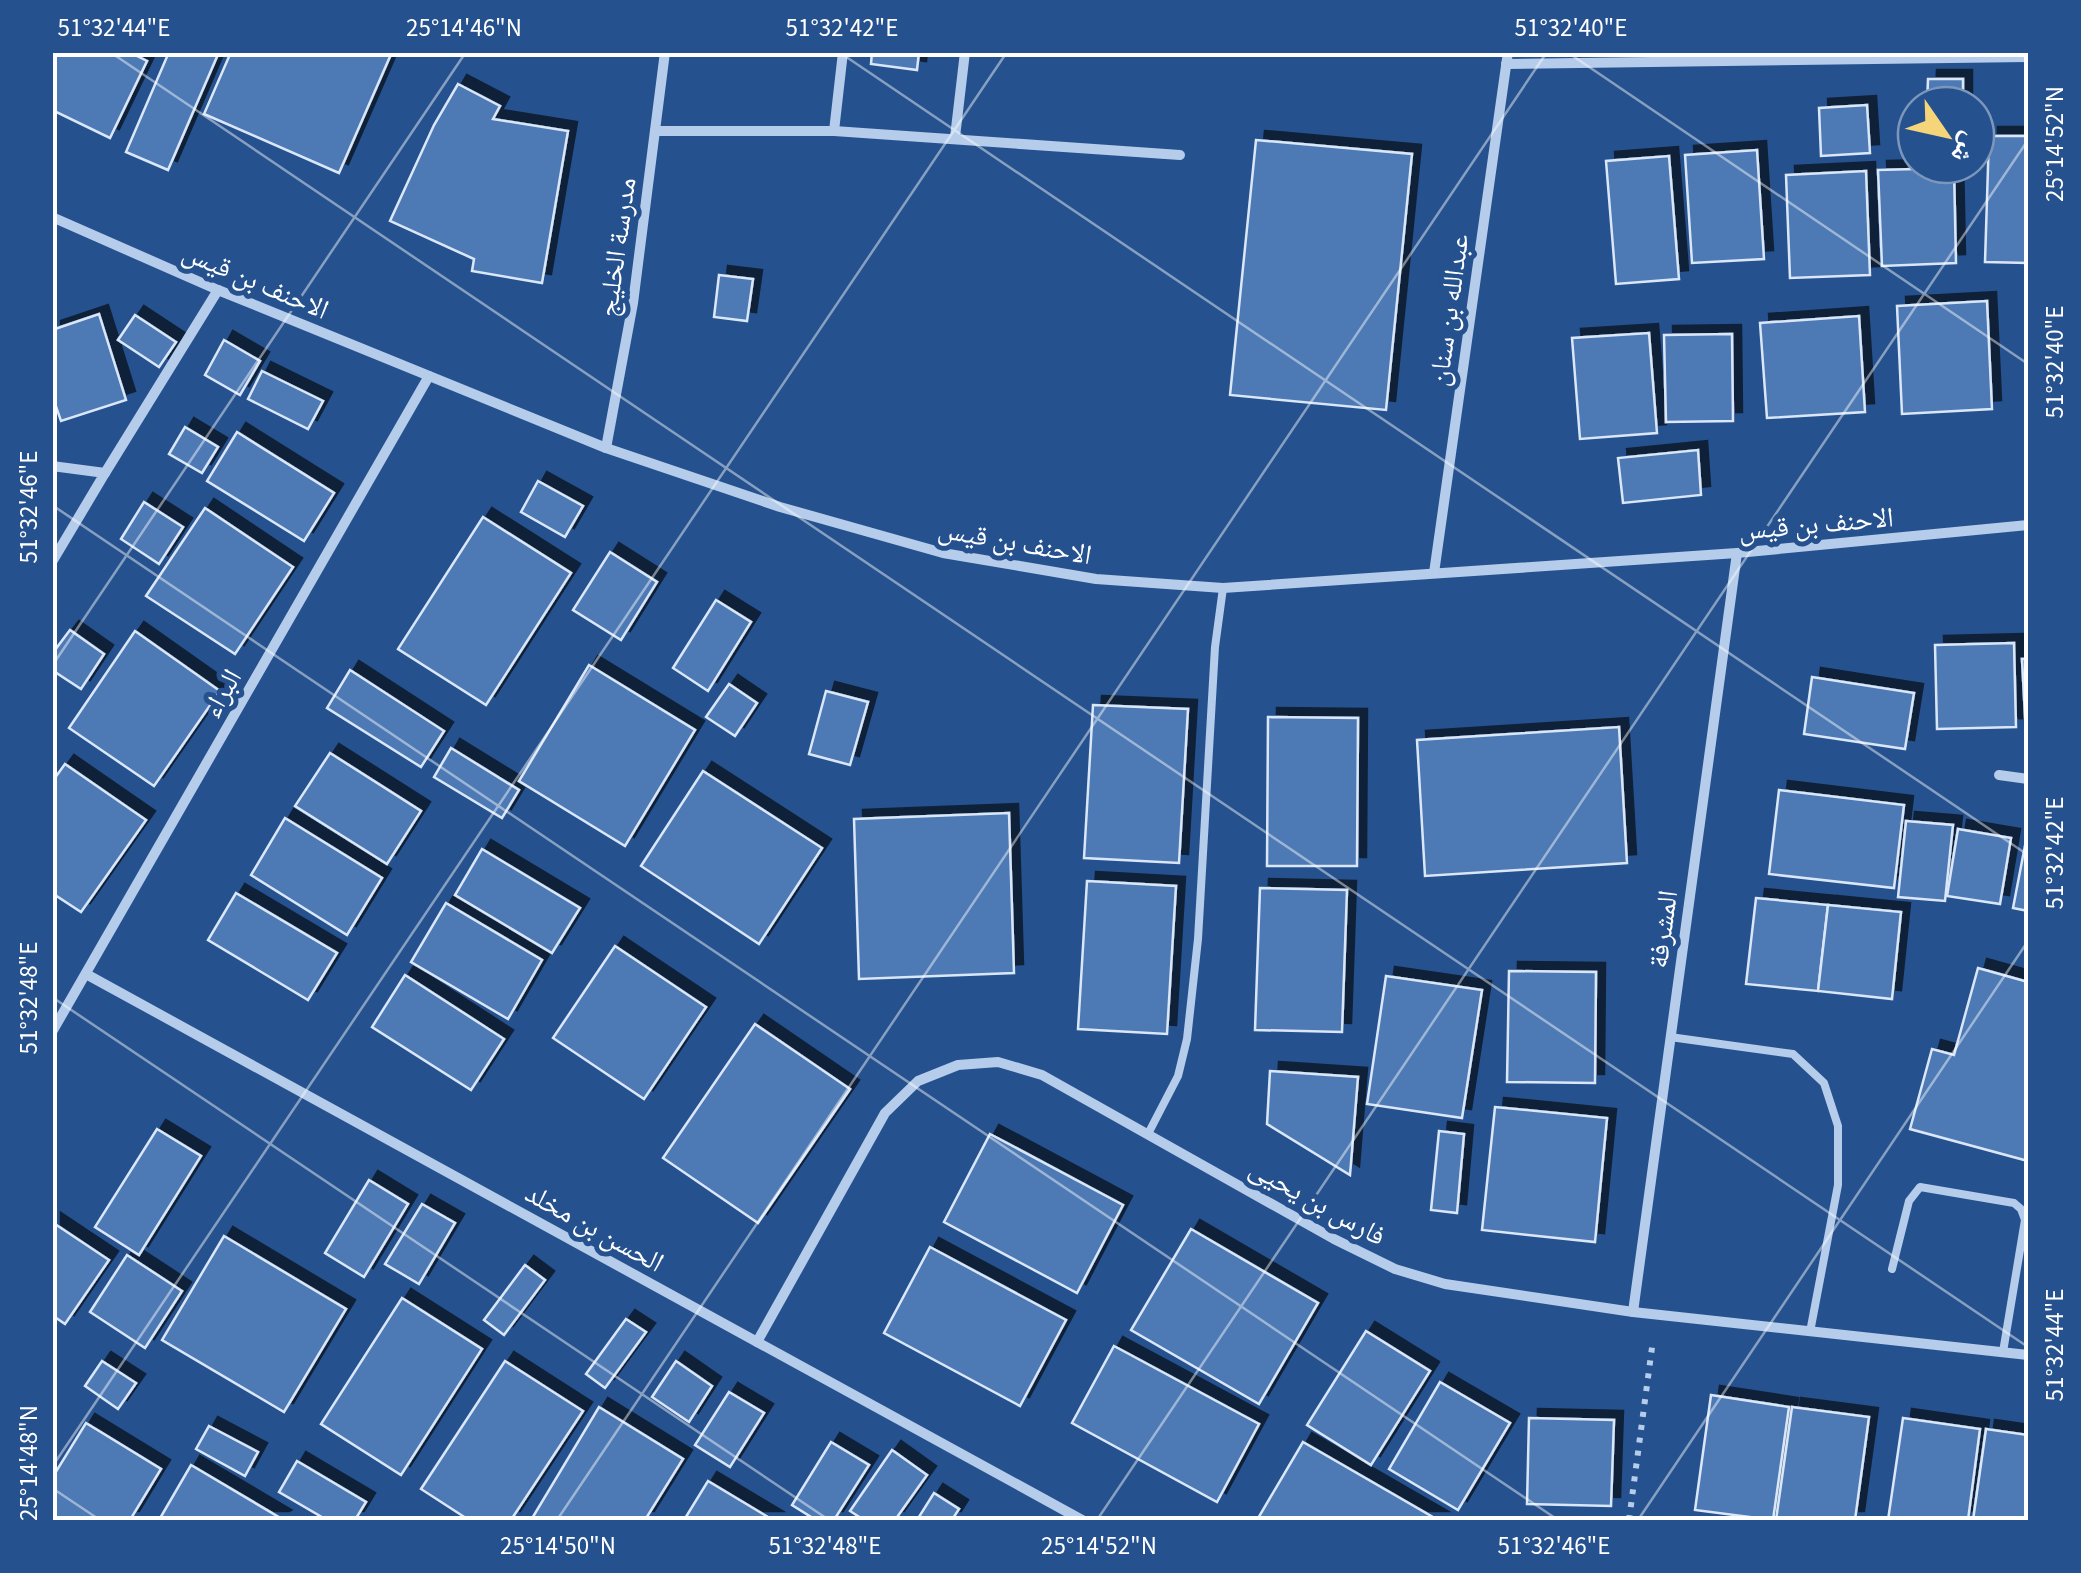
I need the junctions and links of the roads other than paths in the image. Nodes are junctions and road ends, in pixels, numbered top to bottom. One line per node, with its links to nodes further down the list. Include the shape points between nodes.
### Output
1 (665, 52): 6 (street, مدرسة الخليج)
2 (844, 52): 7 (street)
3 (965, 52): 8 (street)
4 (2028, 57): 5 (street)
5 (1507, 58): 19 (street, عبدالله بن سنان)
6 (655, 131): 7 (street); 13 (street, مدرسة الخليج)
7 (834, 131): 8 (street)
8 (956, 138): 9 (street)
9 (1180, 155)
10 (52, 218): 11 (street, الاحنف بن قيس)
11 (218, 290): 12 (street, الاحنف بن قيس); 15 (street)
12 (429, 376): 13 (street, الاحنف بن قيس); 23 (street, البراء)
13 (606, 448): 20 (street, الاحنف بن قيس, via 943,553 1096,579)
14 (52, 466): 15 (street)
15 (104, 473): 18 (street)
16 (2028, 525): 17 (street, الاحنف بن قيس)
17 (1736, 553): 19 (street, الاحنف بن قيس); 25 (street, المشرفة)
18 (52, 562)
19 (1434, 573): 20 (street, الاحنف بن قيس)
20 (1224, 588): 26 (lane, via 1214,648 1187,1039 1178,1076)
21 (1999, 775): 22 (street)
22 (2028, 780)
23 (86, 974): 24 (street, البراء); 30 (street, الحسن بن مخلد)
24 (52, 1032)
25 (1670, 1037): 28 (street, المشرفة); 29 (lane, via 1794,1054 1824,1084 1838,1126 1838,1185)
26 (1149, 1132): 28 (street, فارس بن يحيى, via 1395,1269 1445,1284); 30 (street, فارس بن يحيى, via 1042,1075 998,1062 958,1065 918,1080 885,1113)
27 (1892, 1269): 31 (lane, via 1908,1200 1920,1187 2014,1203 2025,1220)
28 (1633, 1312): 29 (street, فارس بن يحيى)
29 (1810, 1333): 31 (street, فارس بن يحيى)
30 (757, 1342): 33 (street, الحسن بن مخلد)
31 (2002, 1352): 32 (street, فارس بن يحيى)
32 (2028, 1355)
33 (1082, 1520)

